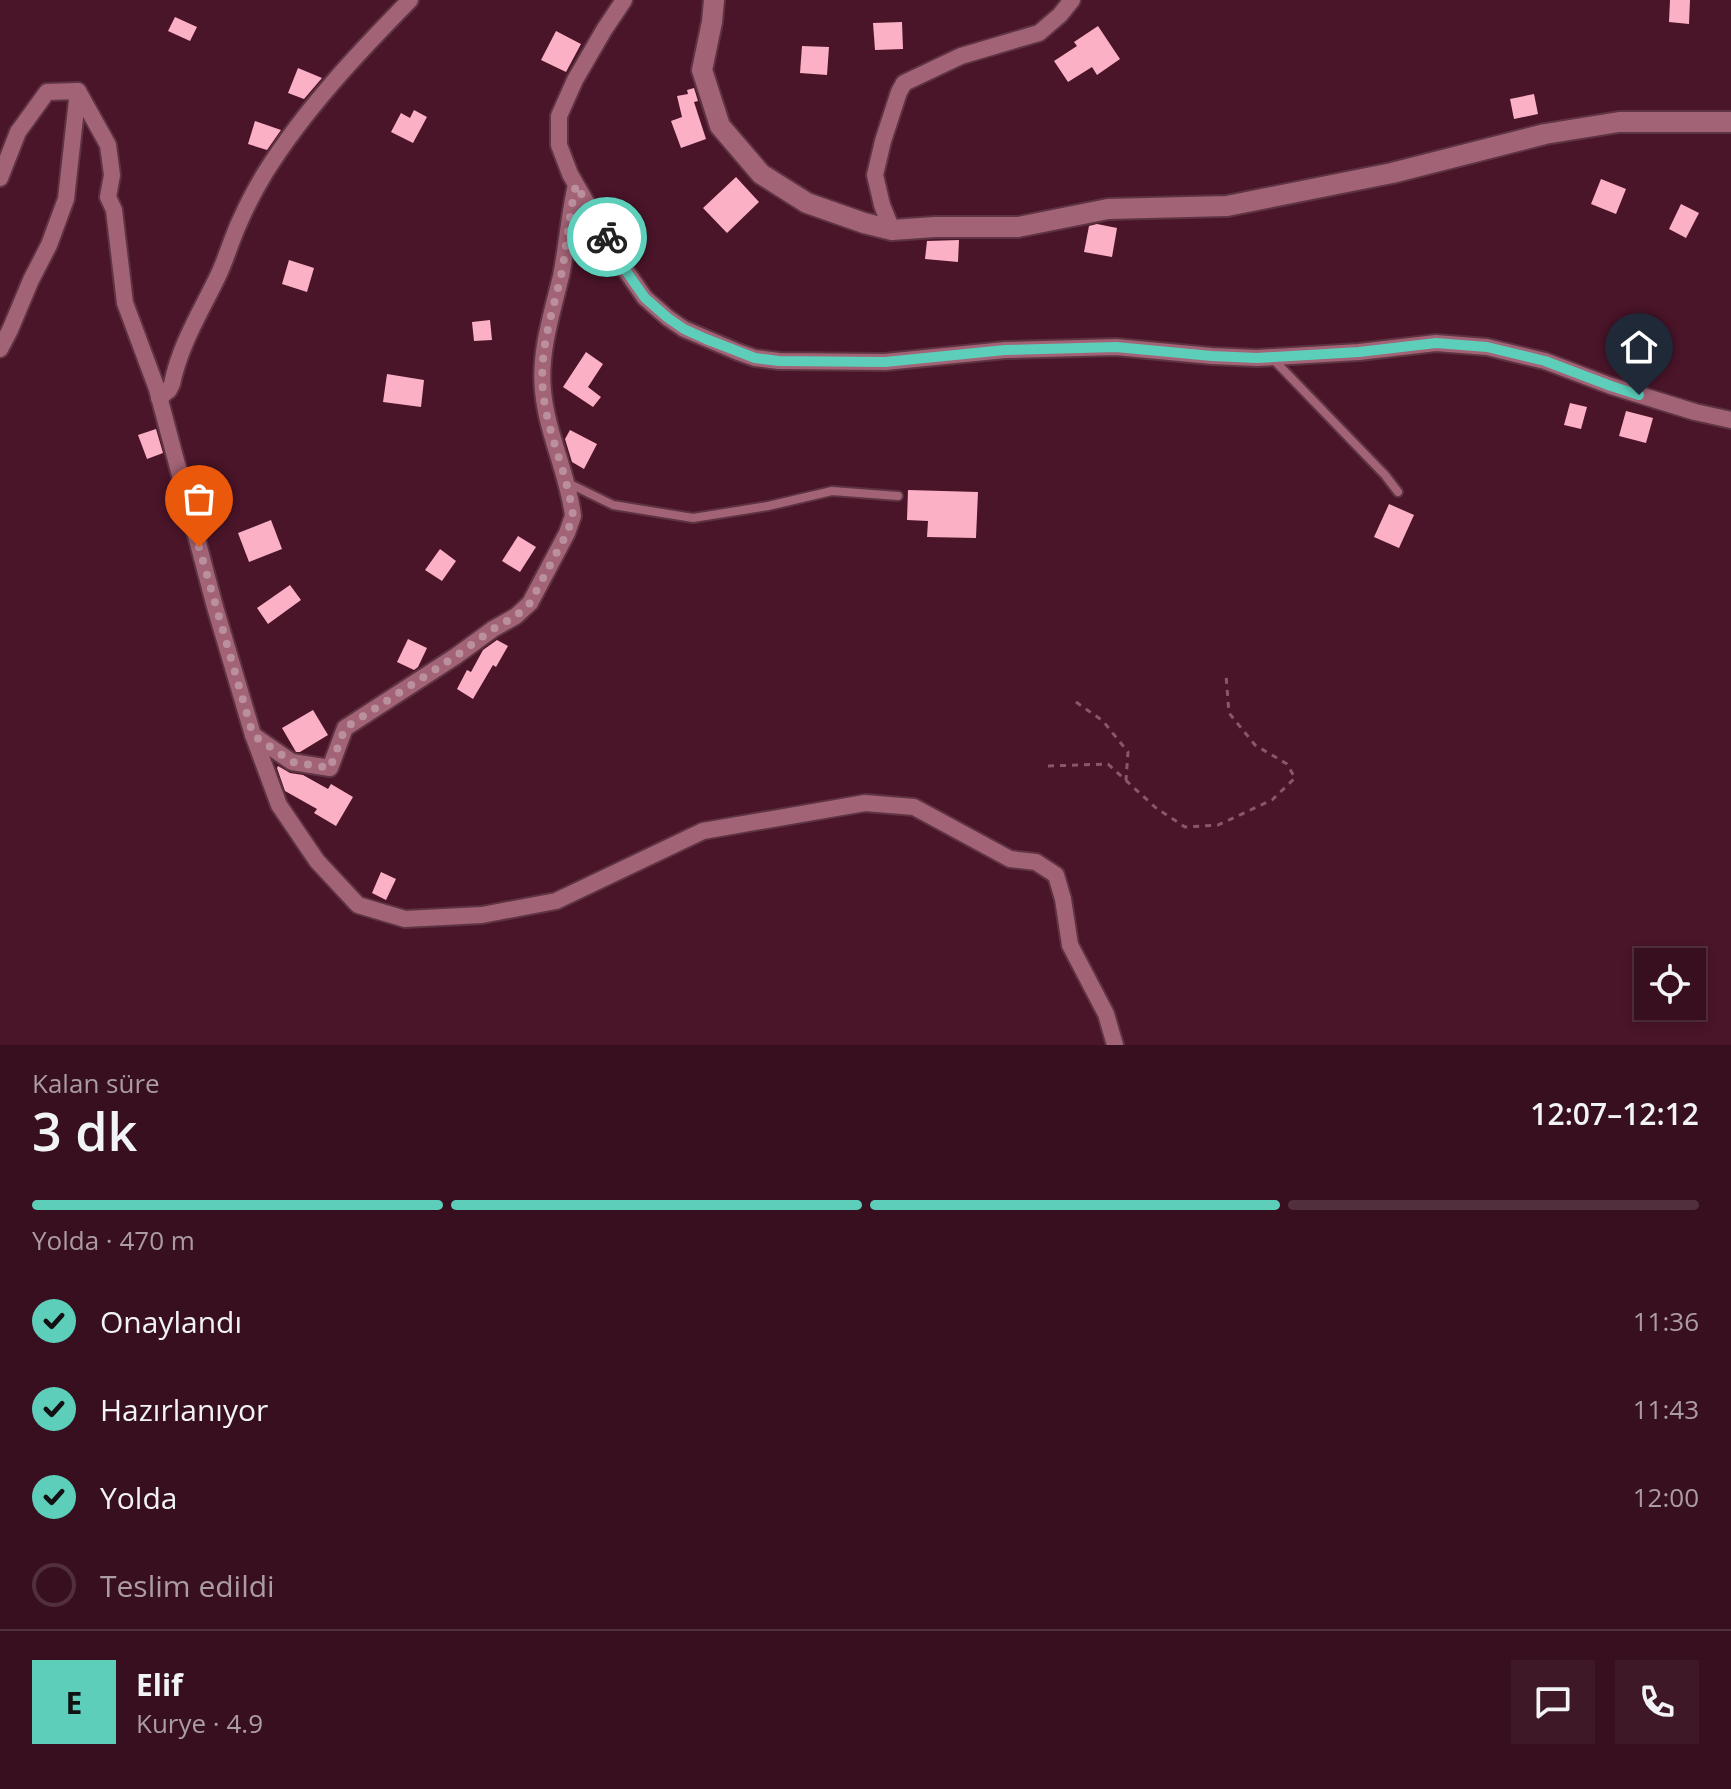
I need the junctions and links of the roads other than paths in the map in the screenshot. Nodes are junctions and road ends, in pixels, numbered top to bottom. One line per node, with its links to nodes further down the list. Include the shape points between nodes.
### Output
1 (410, 0): 12 (street, via 331,85 265,173 184,343 172,384)
2 (624, 0): 8 (street, via 559,116 559,145)
3 (714, 0): 9 (street, via 702,70 720,126 761,174 807,203)
4 (1072, 0): 9 (street, via 1039,33 961,56 904,83 875,175)
5 (78, 91): 7 (street, via 47,92 18,132); 10 (street, via 66,199); 12 (street, via 108,145 108,197 125,303)
6 (1731, 122): 9 (street, via 1619,122 1545,134 1392,173 1227,206 1108,209 1018,227)
7 (0, 178)
8 (576, 185): 11 (street, via 645,298 684,329 755,358 885,362 1005,350 1116,347); 14 (street, via 542,368 546,409)
9 (892, 230)
10 (0, 349)
11 (1271, 357): 13 (street, via 1436,343 1487,347); 15 (lane)
12 (159, 398): 17 (street)
13 (1731, 420)
14 (565, 482): 16 (lane, via 613,505 693,518 832,491); 17 (street, via 573,516 530,603 345,728 330,768 292,762)
15 (1398, 492)
16 (898, 496)
17 (253, 735): 18 (street, via 279,805 317,861 358,905 405,919 482,915 556,901 703,831 865,803 914,807 1010,859 1036,862 1056,875 1070,945 1106,1014)
18 (1115, 1045)

